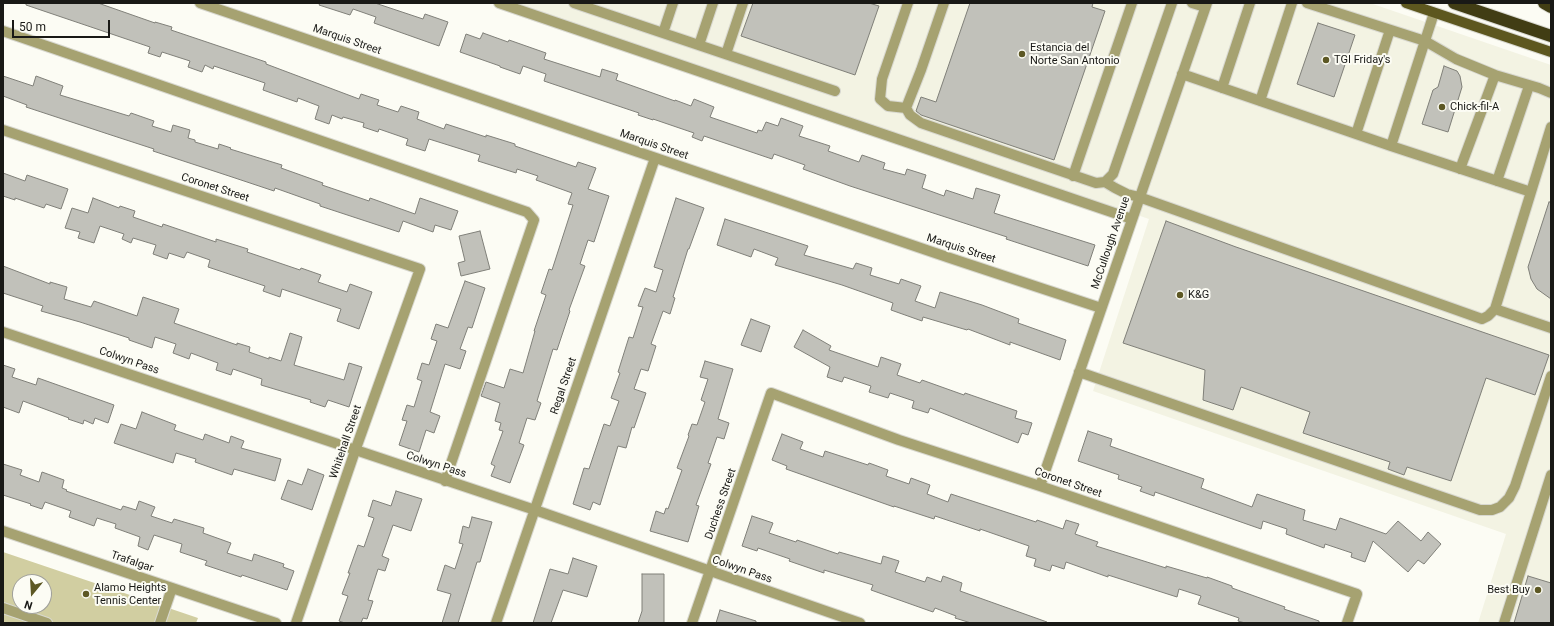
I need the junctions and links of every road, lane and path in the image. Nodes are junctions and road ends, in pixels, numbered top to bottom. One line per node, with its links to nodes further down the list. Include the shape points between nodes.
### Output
1 (201, 3): 41 (street, Marquis Street)
2 (499, 3): 48 (street)
3 (574, 3): 23 (street)
4 (673, 3): 23 (street)
5 (713, 3): 26 (street)
6 (743, 3): 28 (street)
7 (908, 3): 36 (street, via 882,79 880,99 888,106)
8 (944, 3): 36 (street)
9 (1132, 3): 43 (street)
10 (1172, 3): 45 (street, via 1113,174)
11 (1192, 3): 18 (street)
12 (1250, 3): 32 (street)
13 (1292, 3): 35 (street)
14 (1307, 3): 21 (street)
15 (1406, 3): 20 (main road)
16 (1454, 3): 24 (highway)
17 (1544, 3): 19 (highway)
18 (1206, 4): 29 (street, McCullough Avenue)
19 (1551, 7)
20 (1434, 13): 25 (street); 27 (main road)
21 (1390, 30): 25 (street); 39 (street)
22 (3, 31): 59 (street, via 526,212 534,220)
23 (663, 33): 26 (street)
24 (1551, 36)
25 (1425, 41): 30 (street, via 1456,59); 40 (street)
26 (699, 45): 28 (street)
27 (1551, 52)
28 (726, 54): 33 (street)
29 (1182, 74): 32 (street); 47 (street, McCullough Avenue)
30 (1495, 75): 31 (street); 42 (street)
31 (1529, 86): 34 (street); 44 (street)
32 (1222, 88): 35 (street)
33 (835, 91)
34 (1551, 93)
35 (1260, 101): 39 (street)
36 (906, 108): 43 (street, via 910,115 921,123)
37 (1551, 127): 46 (street)
38 (3, 130): 49 (street, Coronet Street)
39 (1356, 134): 40 (street)
40 (1391, 146): 42 (street)
41 (655, 158): 50 (street, Marquis Street); 61 (street, Regal Street)
42 (1460, 169): 44 (street)
43 (1073, 176): 45 (street, via 1096,183)
44 (1497, 181): 46 (street)
45 (1105, 182): 47 (street)
46 (1531, 192): 51 (street)
47 (1139, 197): 48 (street, McCullough Avenue); 51 (street, via 1482,319)
48 (1132, 219): 50 (street, McCullough Avenue)
49 (420, 269): 57 (street, Whitehall Street)
50 (1101, 308): 54 (street, McCullough Avenue)
51 (1495, 309): 52 (street)
52 (1551, 328)
53 (3, 332): 57 (street, Colwyn Pass)
54 (1079, 372): 55 (street, via 1480,510 1500,507 1509,498); 60 (street, McCullough Avenue)
55 (1551, 376)
56 (771, 394): 60 (street, Coronet Street, via 899,440); 63 (street, Duchess Street)
57 (355, 451): 59 (street, Colwyn Pass); 69 (street, Whitehall Street)
58 (1551, 475): 74 (street)
59 (445, 480): 61 (street, Colwyn Pass)
60 (1040, 486): 73 (street, Coronet Street, via 1357,594)
61 (534, 510): 63 (street, Colwyn Pass); 70 (street, Regal Street)
62 (3, 531): 64 (street, Trafalgar)
63 (710, 572): 71 (street, Duchess Street); 72 (street, Colwyn Pass)
64 (172, 588): 67 (street); 68 (street, Trafalgar)
65 (3, 608): 66 (street)
66 (47, 623)
67 (160, 623)
68 (276, 623)
69 (296, 623)
70 (496, 623)
71 (692, 623)
72 (860, 623)
73 (1347, 623)
74 (1504, 623)

